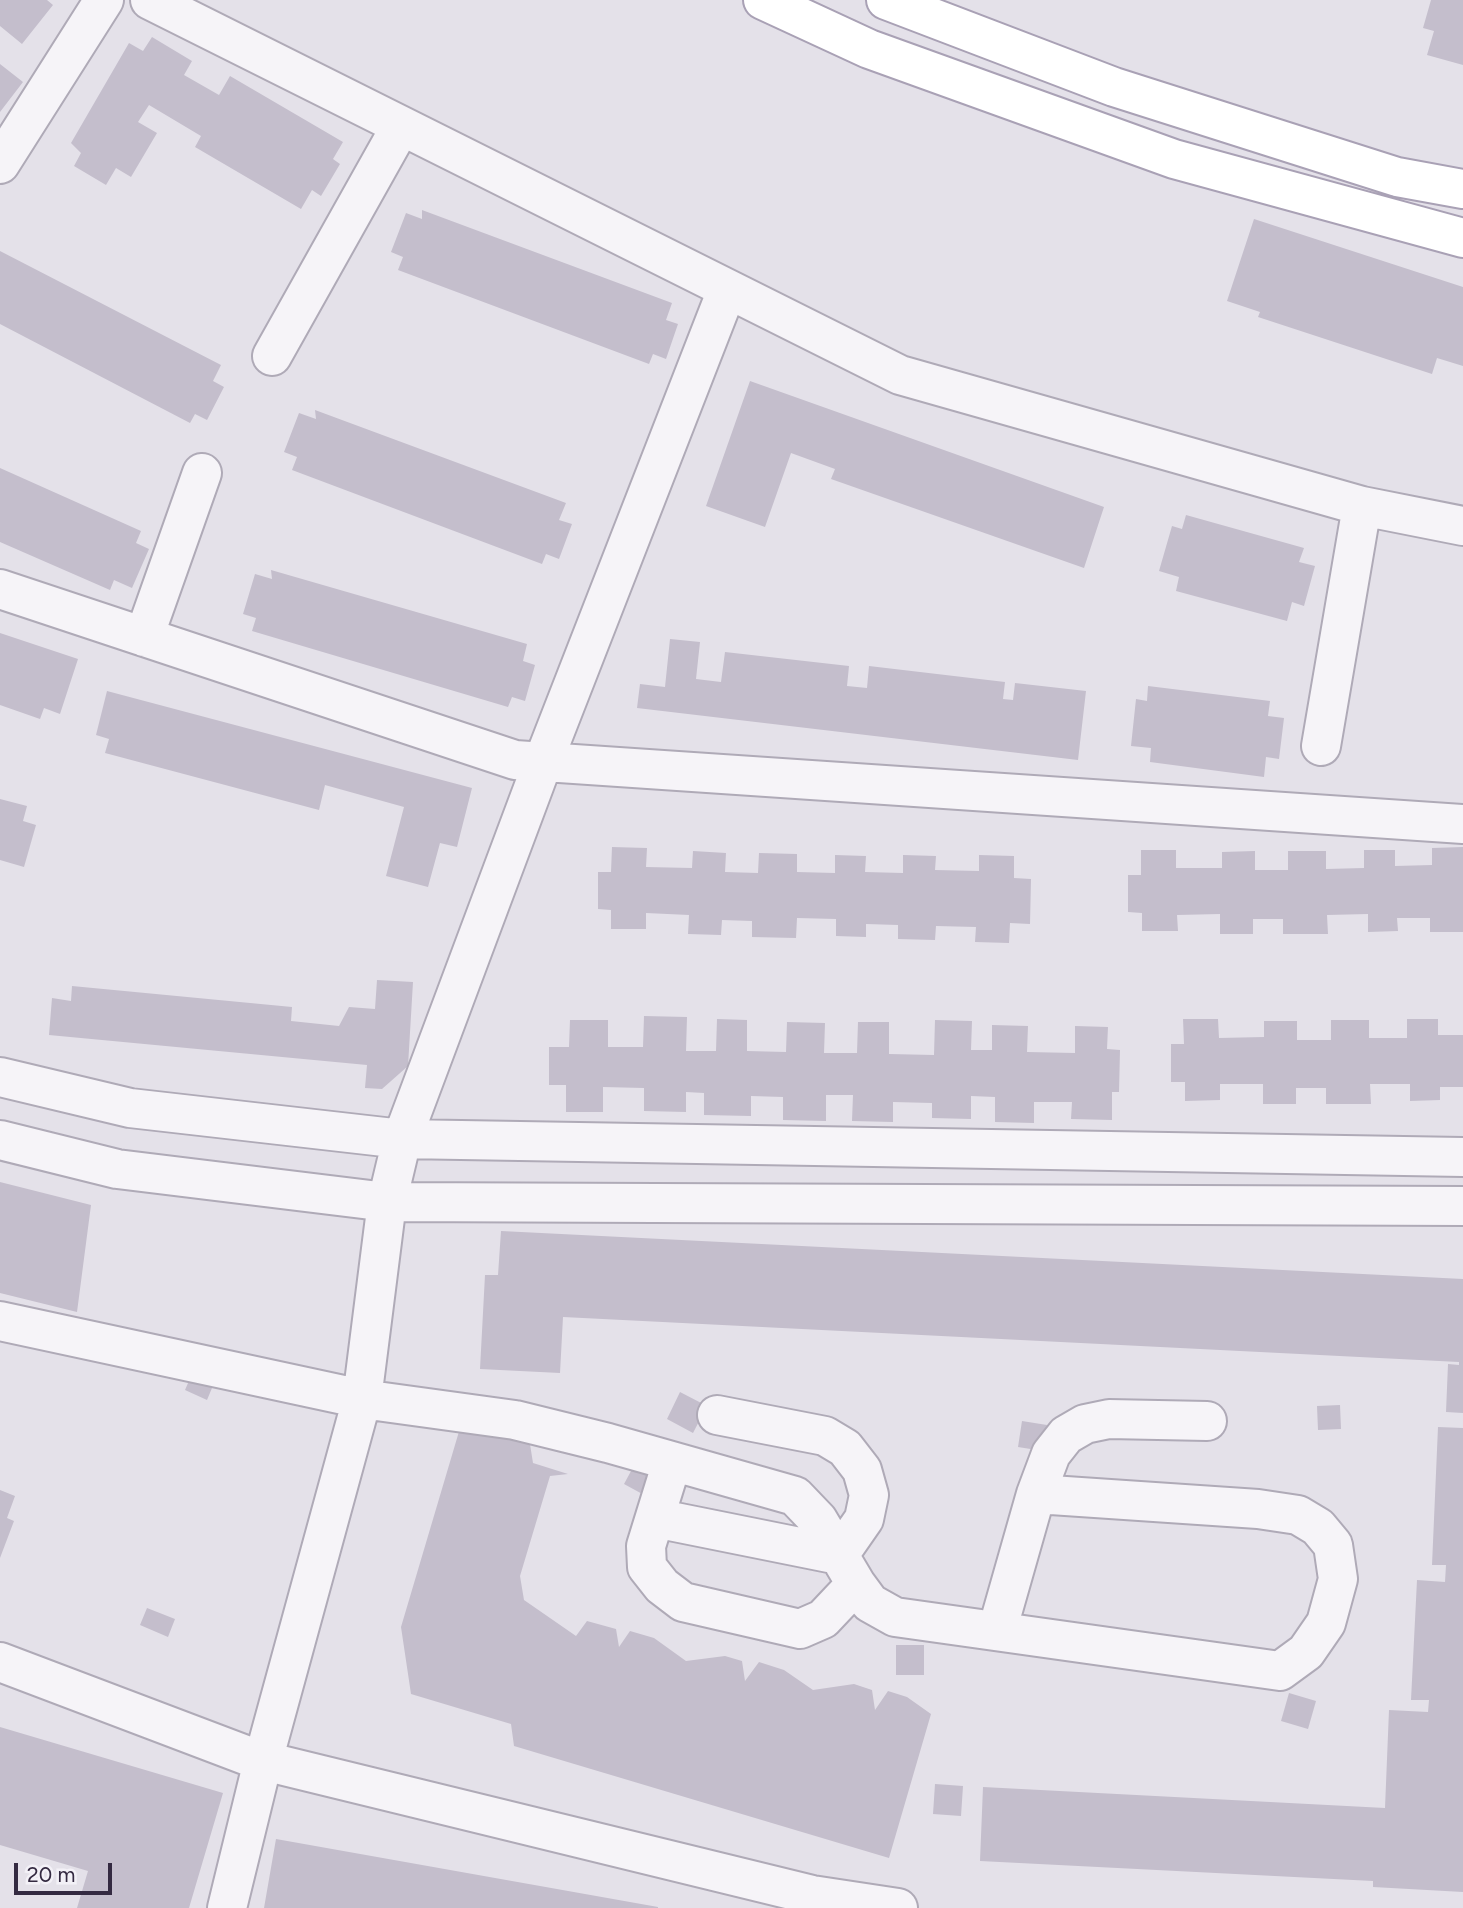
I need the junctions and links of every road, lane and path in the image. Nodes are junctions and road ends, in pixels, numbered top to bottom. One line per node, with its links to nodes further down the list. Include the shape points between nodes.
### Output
1 (104, 0): 6 (street)
2 (150, 0): 5 (street)
3 (763, 0): 8 (main road, via 869,49 1174,159)
4 (886, 0): 7 (main road, via 1127,91 1397,177)
5 (401, 125): 9 (street); 10 (street)
6 (0, 164)
7 (1463, 189)
8 (1463, 239)
9 (727, 290): 12 (street, via 900,375); 17 (street)
10 (272, 356)
11 (202, 474): 15 (street)
12 (1362, 506): 13 (street); 16 (street)
13 (1463, 526)
14 (0, 589): 15 (street)
15 (144, 637): 17 (street, via 515,761)
16 (1321, 746)
17 (543, 762): 18 (street); 20 (street)
18 (1463, 824)
19 (0, 1077): 20 (street, via 130,1108)
20 (402, 1139): 22 (street); 23 (street)
21 (0, 1140): 23 (street, via 117,1169)
22 (1463, 1157)
23 (387, 1202): 24 (street); 26 (street)
24 (1463, 1206)
25 (0, 1321): 26 (street)
26 (362, 1399): 29 (street, via 515,1420); 35 (street)
27 (717, 1415): 32 (street, via 825,1436 845,1448 862,1470 869,1495)
28 (1208, 1421): 30 (street, via 1109,1419 1085,1424 1066,1435 1051,1454)
29 (672, 1462): 31 (street); 32 (street, via 795,1496 818,1520)
30 (1036, 1494): 33 (street); 33 (street, via 1298,1515 1318,1527 1333,1545 1338,1579 1326,1623 1306,1651 1280,1671)
31 (655, 1518): 32 (street); 32 (street, via 646,1546 647,1567 683,1602 800,1629 822,1619)
32 (848, 1569): 33 (street, via 870,1603 895,1617)
33 (997, 1632)
34 (0, 1662): 35 (street)
35 (263, 1761): 36 (street); 37 (street, via 812,1895)
36 (227, 1908)
37 (898, 1908)

